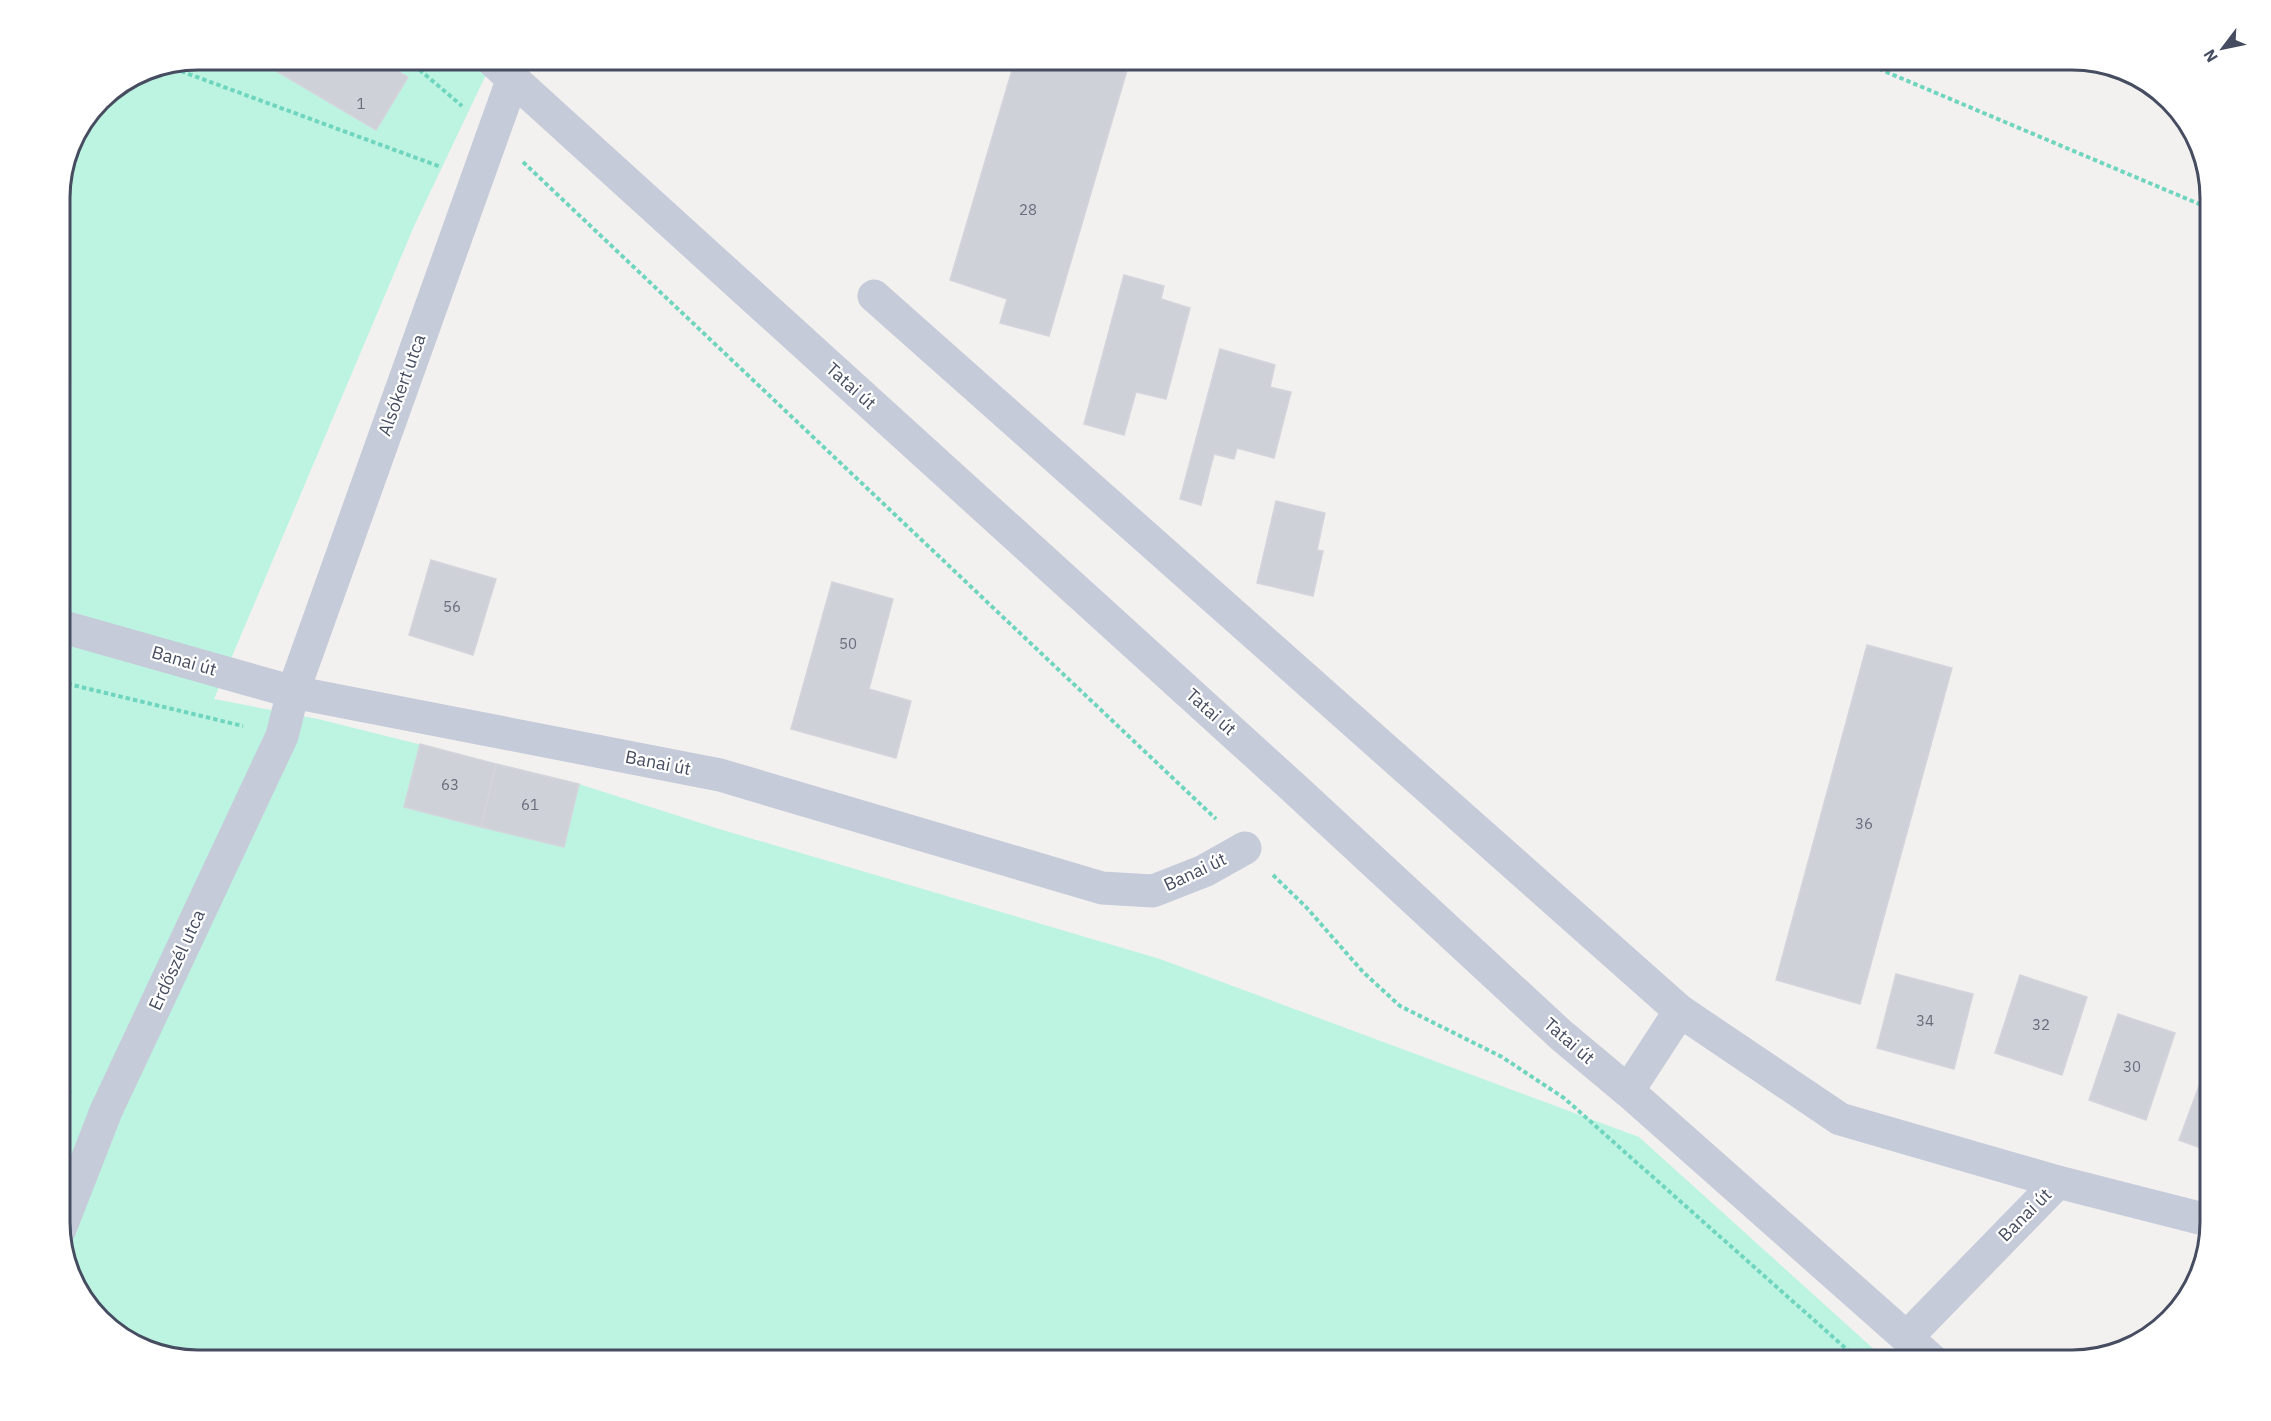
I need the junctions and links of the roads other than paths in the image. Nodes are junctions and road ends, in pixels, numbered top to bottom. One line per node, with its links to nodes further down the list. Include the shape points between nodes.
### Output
1 (502, 70): 5 (street, Alsókert utca, via 493,133)
2 (503, 70): 8 (street, Tatai út)
3 (874, 296): 7 (street)
4 (71, 629): 5 (street, Banai út)
5 (294, 692): 6 (street, Banai út, via 720,775 1102,888 1153,891 1204,871); 10 (street, Erdőszél utca, via 282,736 106,1111)
6 (1245, 848)
7 (1680, 1011): 8 (street); 9 (street, via 1840,1119)
8 (1628, 1091): 12 (street, Tatai út)
9 (2058, 1182): 11 (street, Banai út); 12 (street, Banai út)
10 (71, 1201)
11 (2200, 1218)
12 (1907, 1337): 13 (street, Tatai út)
13 (1921, 1350)

